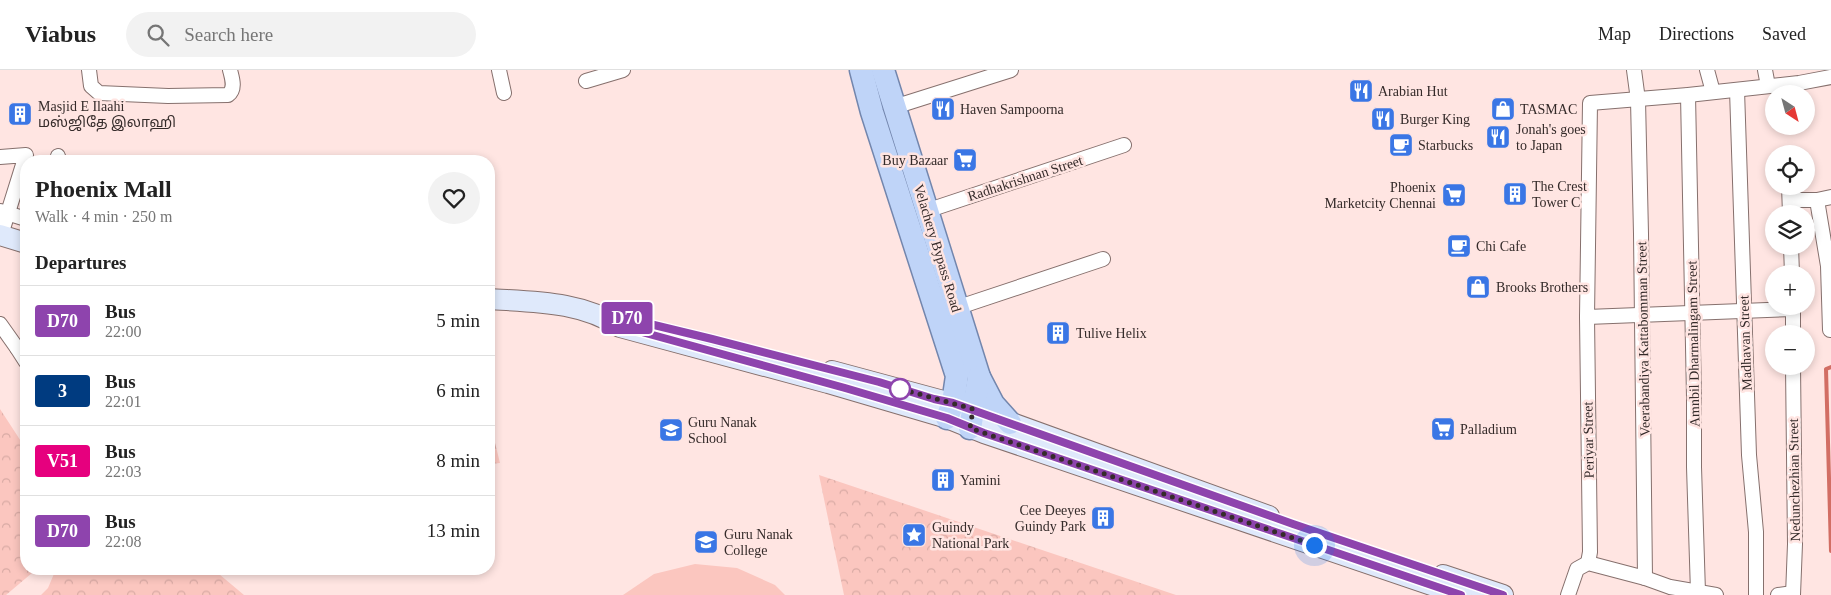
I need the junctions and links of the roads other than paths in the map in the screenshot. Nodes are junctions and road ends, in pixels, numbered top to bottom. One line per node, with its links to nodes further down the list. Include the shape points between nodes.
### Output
1 (89, 70): 2 (street, via 91,86 99,93 168,96 228,95 233,88)
2 (230, 70)
3 (499, 70): 18 (street)
4 (623, 70): 12 (street)
5 (861, 70): 46 (main road, Velachery Bypass Road, via 957,376)
6 (883, 70): 21 (main road, Velachery Bypass Road)
7 (1012, 70): 21 (street)
8 (1634, 70): 20 (street, Veerabandiya Kattabomman Street)
9 (1707, 70): 17 (street)
10 (1765, 70): 13 (street)
11 (1831, 77): 14 (street)
12 (586, 81)
13 (1768, 85)
14 (1775, 85)
15 (1765, 86): 16 (street)
16 (1737, 90): 17 (street); 38 (street, Madhavan Street)
17 (1713, 92): 19 (street)
18 (504, 93)
19 (1688, 96): 20 (street); 37 (street, Amnbil Dharmalingam Street)
20 (1638, 100): 39 (street, Veerabandiya Kattabomman Street); 40 (street, Periyar Street, via 1590,103)
21 (894, 107): 28 (main road, Velachery Bypass Road)
22 (1124, 145): 28 (street, Radhakrishnan Street)
23 (20, 155): 24 (street)
24 (0, 156)
25 (20, 171): 29 (street)
26 (1824, 199): 27 (street); 42 (street)
27 (1790, 200)
28 (926, 211): 35 (main road, Velachery Bypass Road)
29 (4, 213): 30 (street); 31 (street)
30 (20, 217)
31 (0, 235): 32 (main road)
32 (20, 241)
33 (1103, 259): 35 (street)
34 (495, 299): 46 (main road, via 568,305 607,318 625,318 712,339 879,382 934,399)
35 (956, 308): 45 (main road, Velachery Bypass Road)
36 (1765, 310): 38 (street)
37 (1692, 312): 38 (street); 39 (street); 50 (street, Amnbil Dharmalingam Street)
38 (1744, 312): 56 (street, Madhavan Street, via 1749,455 1756,532)
39 (1643, 315): 40 (street); 49 (street, Veerabandiya Kattabomman Street)
40 (1586, 317): 48 (street, Periyar Street)
41 (0, 324): 43 (street)
42 (1830, 330)
43 (20, 346)
44 (1793, 375): 51 (street, Nedunchezhian Street)
45 (979, 377): 46 (main road, Velachery Bypass Road); 47 (main road, via 993,404)
46 (961, 414): 47 (main road); 52 (main road)
47 (1010, 423): 53 (main road)
48 (1588, 563): 49 (street); 54 (street, via 1577,569)
49 (1645, 578): 50 (street)
50 (1698, 592): 55 (street)
51 (1793, 594): 57 (street)
52 (1461, 595)
53 (1503, 595)
54 (1568, 595)
55 (1716, 595)
56 (1756, 595)
57 (1778, 595)

